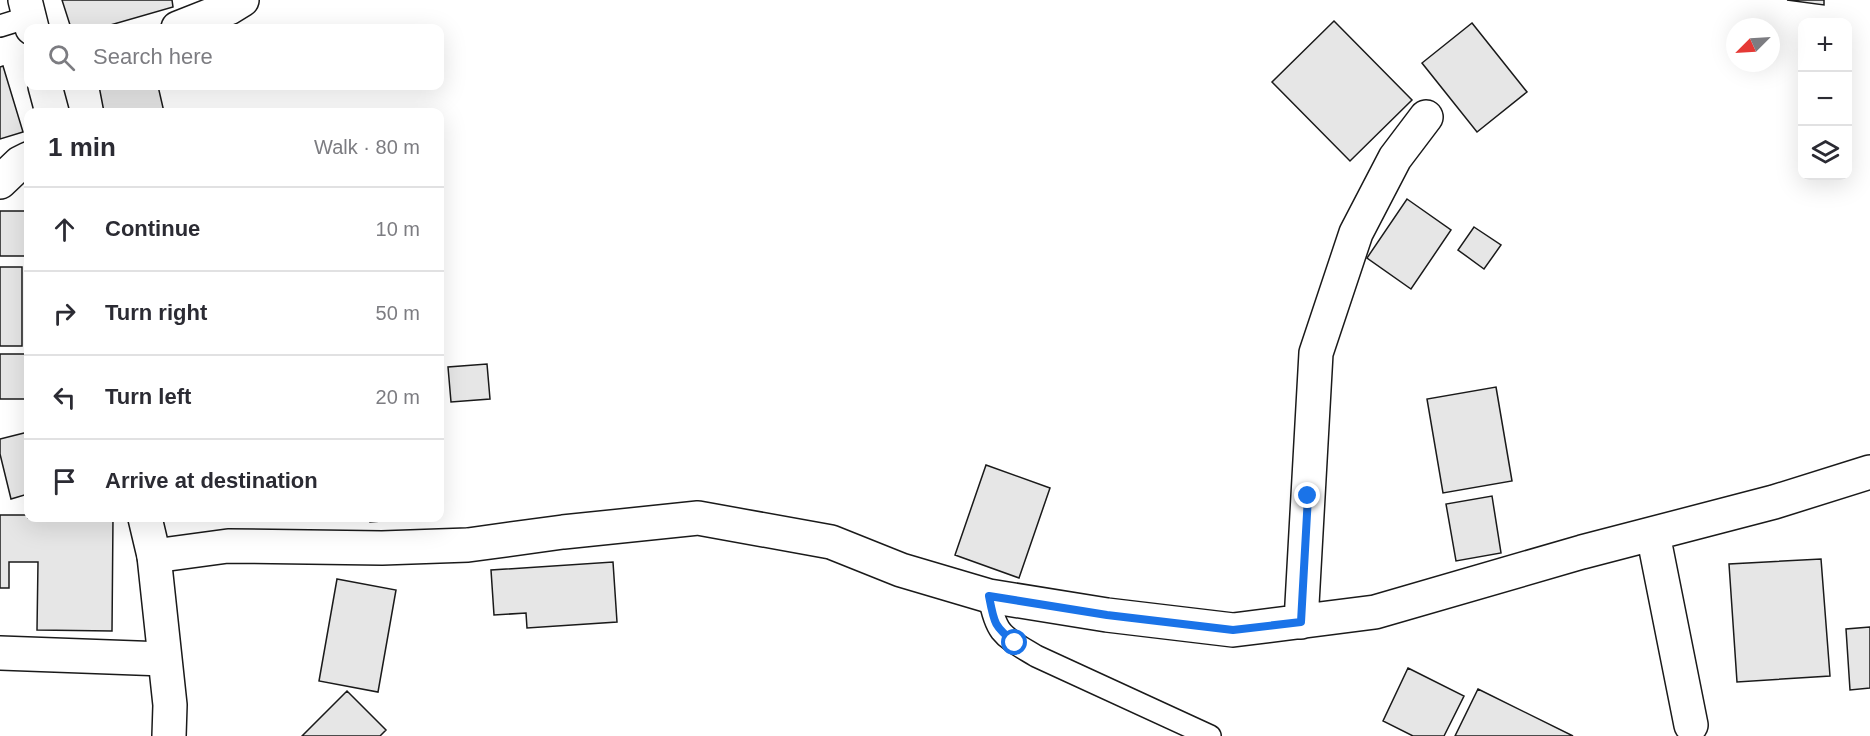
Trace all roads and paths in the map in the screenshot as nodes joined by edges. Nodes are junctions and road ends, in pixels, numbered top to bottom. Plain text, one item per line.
1 (242, 0) edge
2 (181, 18) edge
3 (46, 90) edge
4 (51, 108) edge
5 (1426, 117) dead end
6 (24, 162) edge
7 (0, 182) edge
8 (1870, 472) edge
9 (146, 522) edge
10 (1653, 534) junction
11 (154, 556) junction
12 (989, 596) junction
13 (1301, 622) junction
14 (0, 653) edge
15 (164, 659) junction
16 (1691, 725) dead end
17 (168, 736) edge
18 (1210, 736) edge

1 - 2 main road
3 - 4 main road
5 - 13 main road
6 - 7 main road
8 - 10 main road
9 - 11 main road
10 - 13 main road
10 - 16 main road
11 - 12 main road
11 - 15 main road
12 - 13 main road
12 - 18 lane
14 - 15 main road
15 - 17 main road

